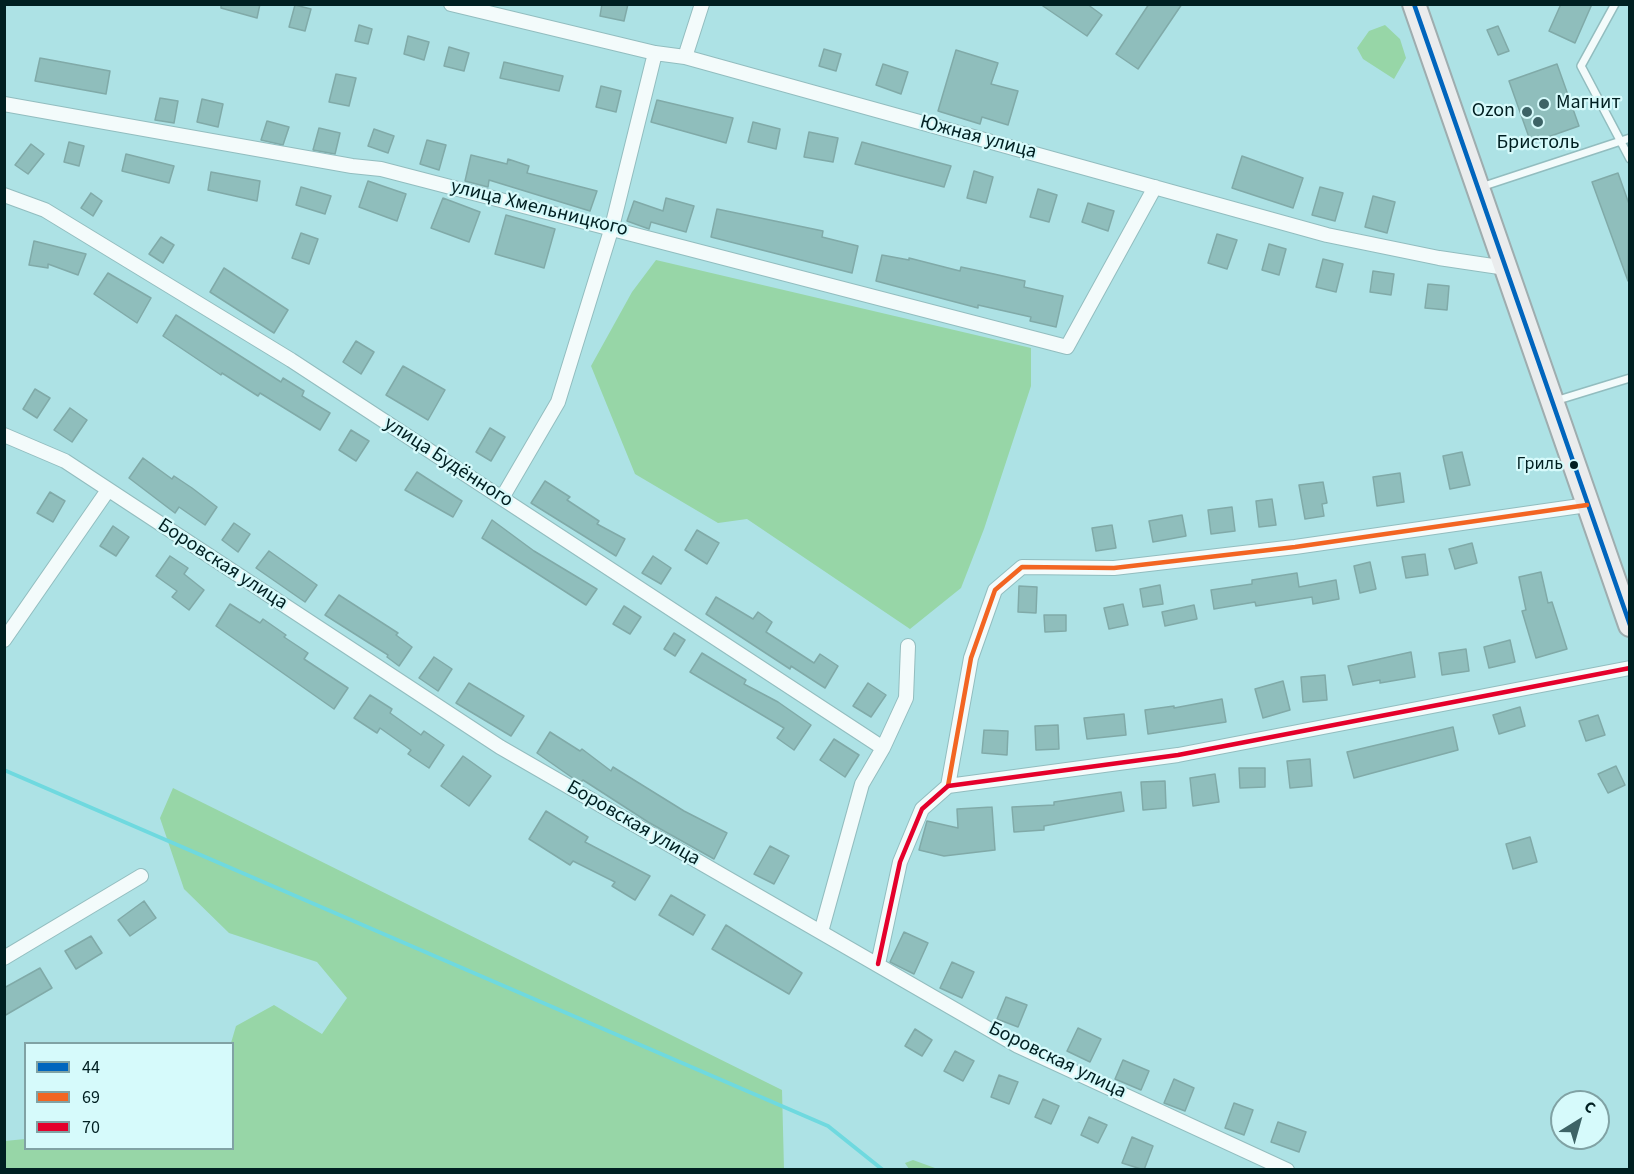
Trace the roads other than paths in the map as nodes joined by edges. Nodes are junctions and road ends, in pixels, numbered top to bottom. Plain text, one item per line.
1 (451, 4) edge
2 (702, 4) edge
3 (1414, 4) edge
4 (1615, 4) edge
5 (655, 53) junction
6 (685, 57) junction
7 (4, 104) edge
8 (1626, 140) edge
9 (1629, 159) edge
10 (1155, 187) junction
11 (1479, 188) junction
12 (4, 195) edge
13 (612, 227) junction
14 (1506, 268) junction
15 (1629, 378) edge
16 (1552, 401) junction
17 (4, 435) edge
18 (108, 490) junction
19 (502, 498) junction
20 (1587, 504) junction
21 (1629, 625) edge
22 (4, 640) edge
23 (908, 646) dead end
24 (1629, 668) edge
25 (883, 748) junction
26 (948, 786) junction
27 (141, 876) dead end
28 (821, 932) junction
29 (7, 951) edge
30 (878, 964) junction
31 (1287, 1170) edge

1 - 5 street, Южная улица
2 - 6 street
3 - 11 main road
4 - 8 lane
5 - 6 street, Южная улица
5 - 13 street
6 - 10 street, Южная улица
7 - 13 street, улица Хмельницкого
8 - 9 lane
8 - 11 lane
10 - 13 street, улица Хмельницкого
10 - 14 street, Южная улица
11 - 14 main road
12 - 19 street, улица Будённого
13 - 19 street
14 - 16 main road
15 - 16 lane
16 - 20 main road
17 - 18 street, Боровская улица
18 - 22 street
18 - 28 street, Боровская улица
19 - 25 street, улица Будённого
20 - 21 main road
20 - 26 street
23 - 25 street
24 - 26 street
25 - 28 street
26 - 30 street
27 - 29 street
28 - 30 street, Боровская улица
30 - 31 street, Боровская улица

